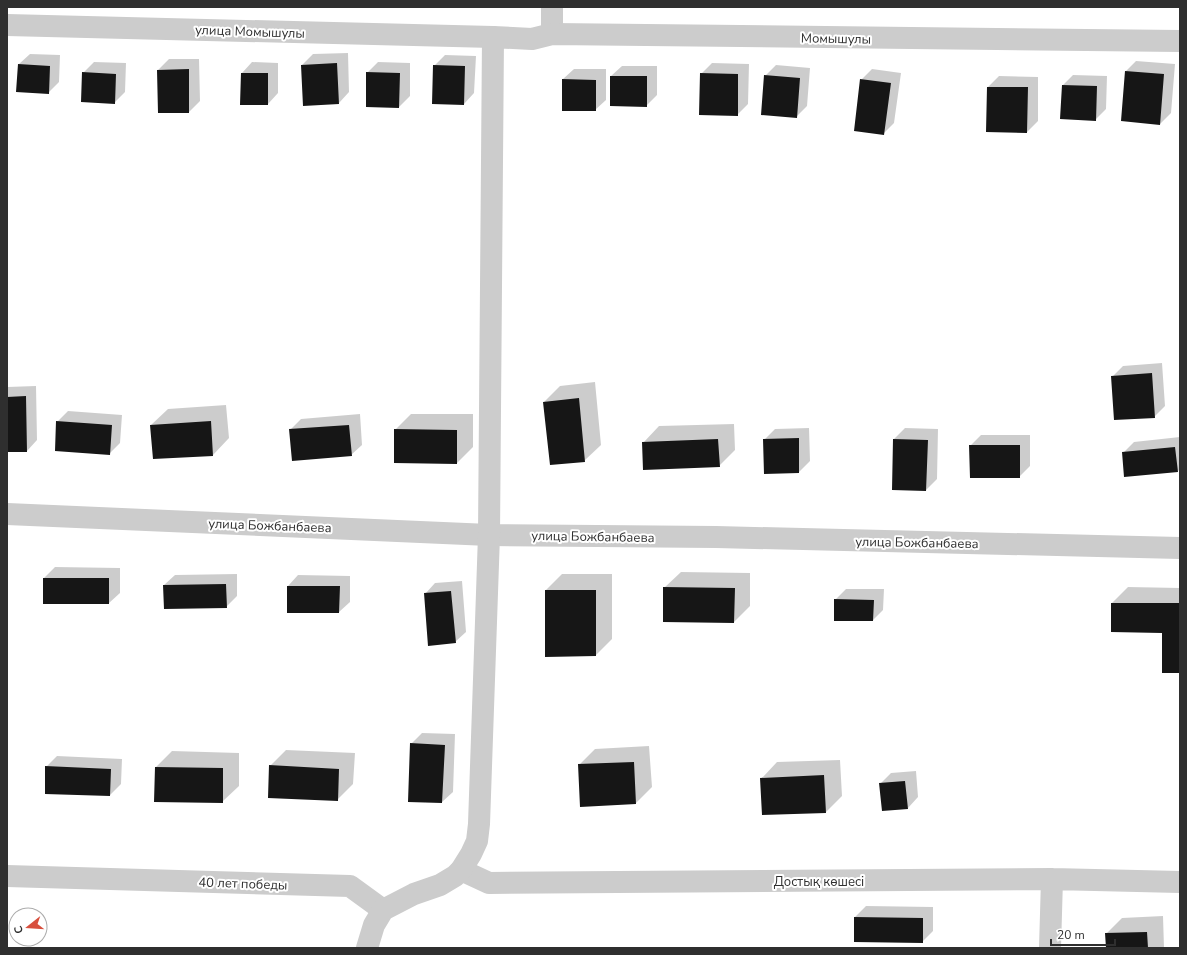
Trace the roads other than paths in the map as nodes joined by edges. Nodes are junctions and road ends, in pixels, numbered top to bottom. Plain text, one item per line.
1 (552, 7) edge
2 (7, 25) edge
3 (552, 34) junction
4 (493, 37) junction
5 (1180, 41) edge
6 (7, 514) edge
7 (489, 535) junction
8 (1180, 548) edge
9 (461, 870) junction
10 (7, 876) edge
11 (1052, 879) junction
12 (1180, 882) edge
13 (383, 910) junction
14 (367, 948) edge
15 (1050, 948) edge

1 - 3 street
2 - 4 street, улица Момышулы
3 - 4 street, Момышулы
3 - 5 street, Момышулы
4 - 7 street
6 - 7 street, улица Божбанбаева
7 - 8 street, улица Божбанбаева
7 - 9 street
9 - 11 street, Достық көшесі
9 - 13 street
10 - 13 street, 40 лет победы
11 - 12 street, Достық көшесі
11 - 15 street
13 - 14 street

